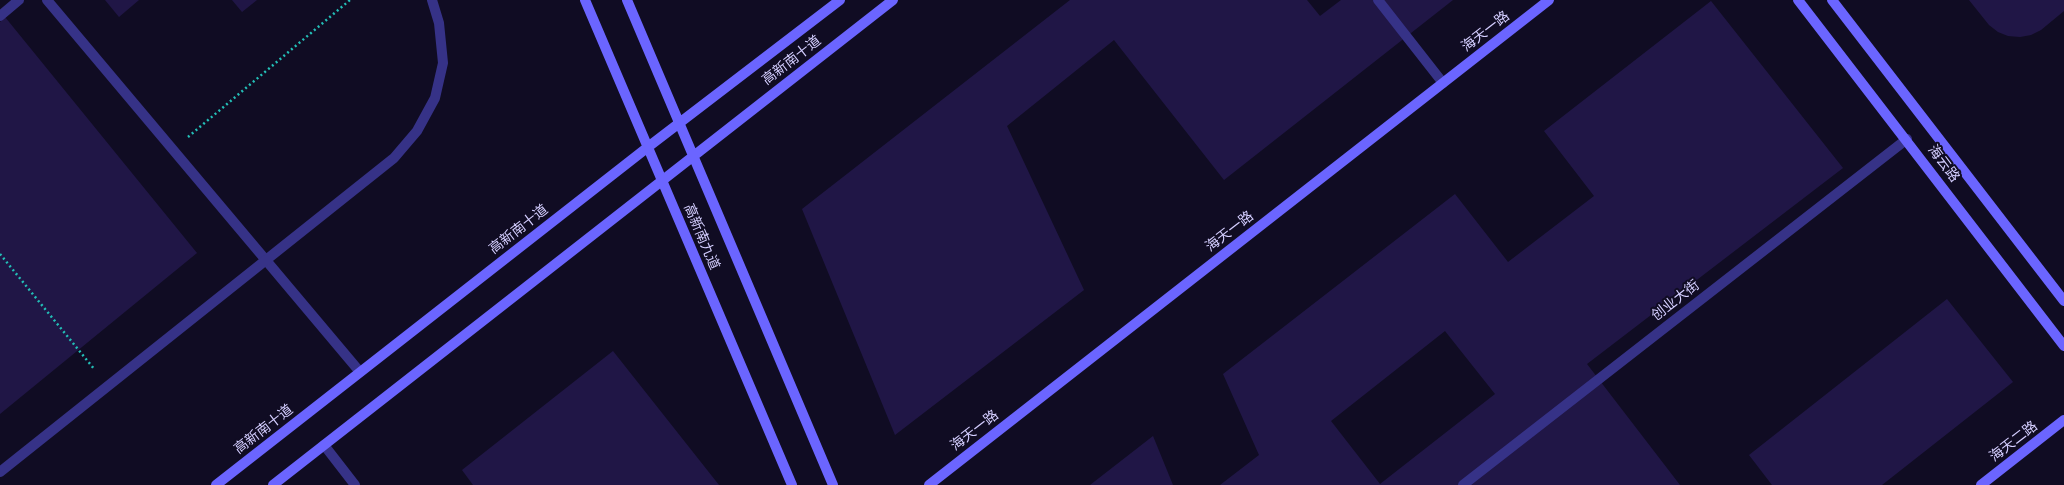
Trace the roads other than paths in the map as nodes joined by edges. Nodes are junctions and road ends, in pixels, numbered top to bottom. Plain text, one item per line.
1 (19, 0) edge
2 (47, 0) edge
3 (432, 0) edge
4 (585, 0) edge
5 (627, 0) edge
6 (840, 0) edge
7 (893, 0) edge
8 (1378, 0) edge
9 (1549, 0) edge
10 (1798, 0) edge
11 (1832, 0) edge
12 (0, 16) edge
13 (1443, 83) junction
14 (680, 123) junction
15 (1907, 139) junction
16 (648, 147) junction
17 (694, 156) junction
18 (662, 181) junction
19 (267, 260) junction
20 (2064, 301) edge
21 (2064, 346) edge
22 (360, 372) junction
23 (2064, 420) edge
24 (324, 445) junction
25 (0, 472) edge
26 (216, 485) edge
27 (273, 485) edge
28 (355, 485) edge
29 (792, 485) edge
30 (833, 485) edge
31 (929, 485) edge
32 (1463, 485) edge
33 (1981, 485) edge

1 - 12 street
2 - 19 street
3 - 19 street
4 - 16 street, 高新南九道
5 - 14 street, 高新南九道
6 - 14 street, 高新南十道
7 - 17 street, 高新南十道
8 - 13 street
9 - 13 street, 海天一路
10 - 15 street, 海云路
11 - 20 street, 海云路
13 - 31 street, 海天一路
14 - 16 street, 高新南十道
14 - 17 street, 高新南九道
15 - 21 street, 海云路
15 - 32 street, 创业大街
16 - 18 street, 高新南九道
16 - 22 street, 高新南十道
17 - 18 street, 高新南十道
17 - 30 street, 高新南九道
18 - 24 street, 高新南十道
18 - 29 street, 高新南九道
19 - 22 street
19 - 25 street
22 - 26 street, 高新南十道
23 - 33 street, 海天二路
24 - 27 street, 高新南十道
24 - 28 street

